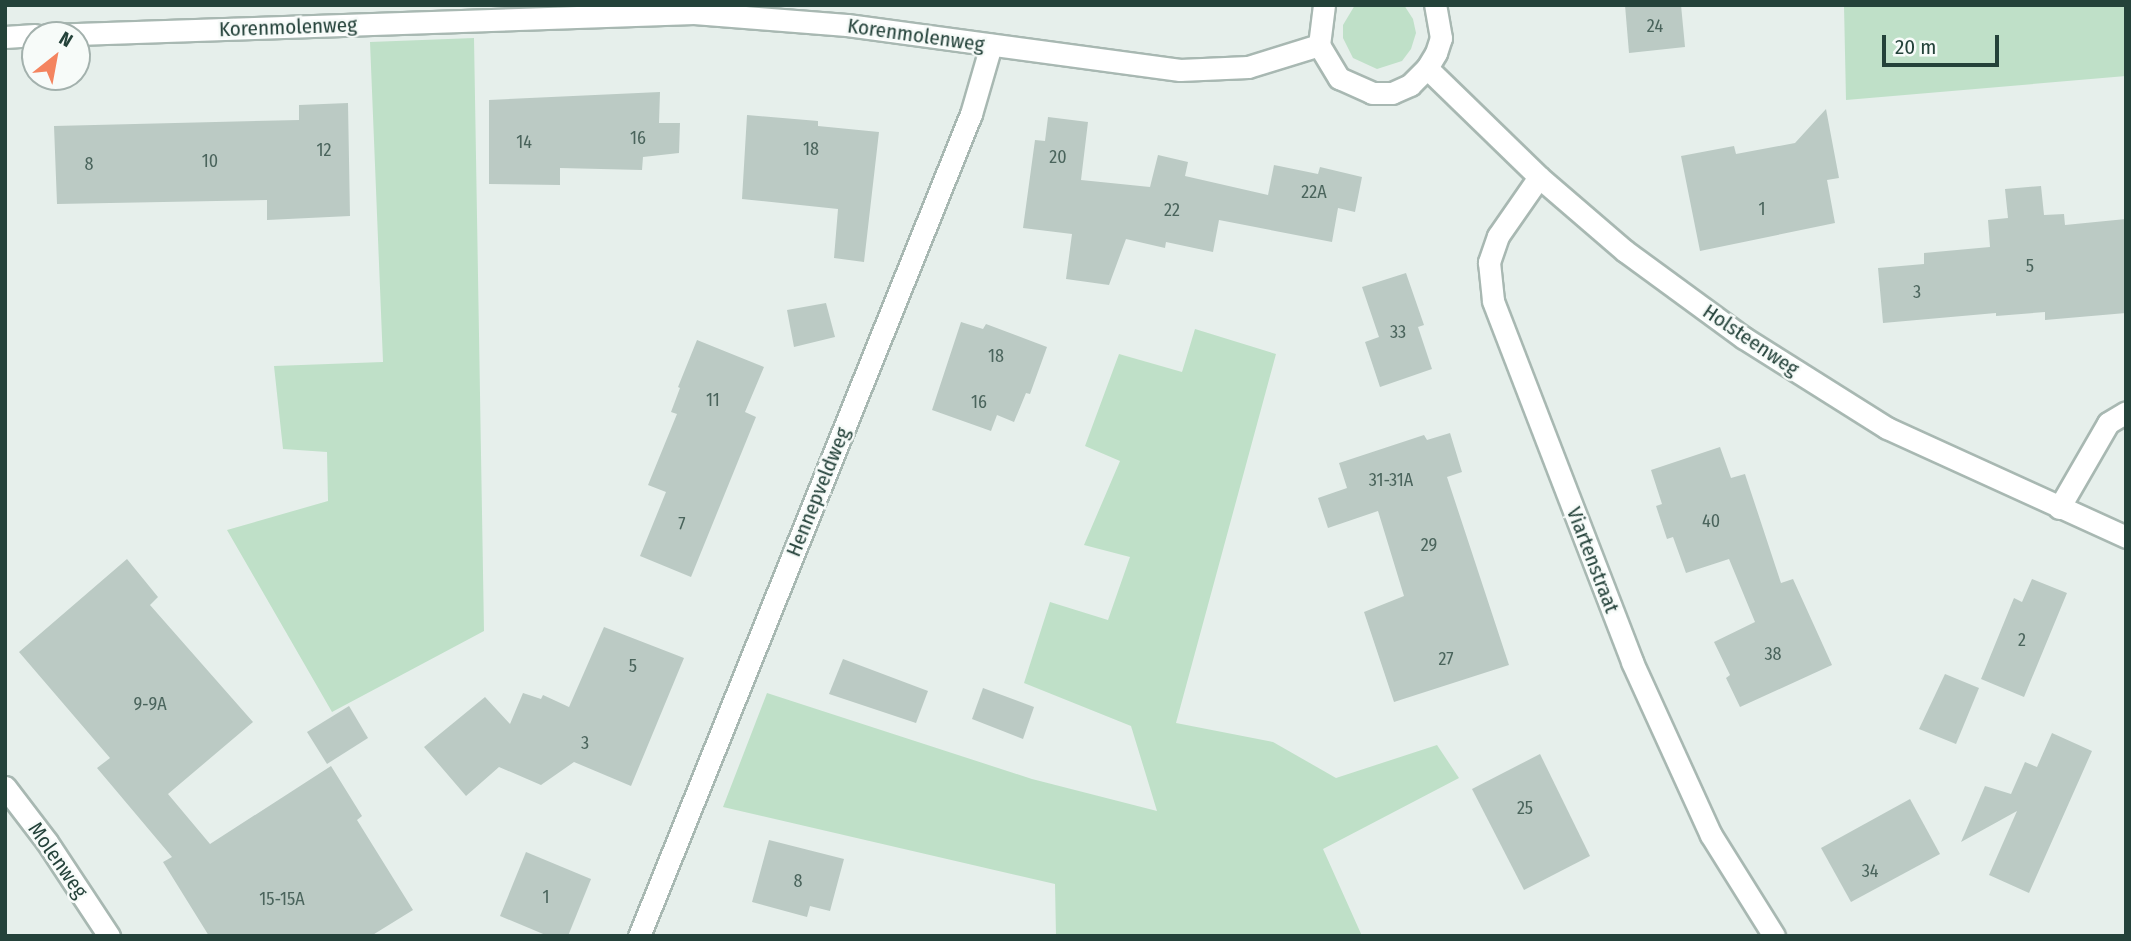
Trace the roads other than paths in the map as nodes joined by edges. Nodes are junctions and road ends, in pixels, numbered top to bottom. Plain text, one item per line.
1 (1324, 5) edge
2 (1435, 5) edge
3 (91, 34) edge
4 (991, 45) junction
5 (1320, 45) junction
6 (1427, 68) junction
7 (1539, 177) junction
8 (2126, 412) edge
9 (2059, 508) junction
10 (2126, 537) edge
11 (5, 787) edge
12 (109, 936) edge
13 (639, 936) edge
14 (1774, 936) edge

1 - 5 street
2 - 6 street
3 - 4 street, Korenmolenweg
4 - 5 street, Korenmolenweg
4 - 13 street, Hennepveldweg
5 - 6 street
6 - 7 street, Holsteenweg
7 - 9 street, Holsteenweg
7 - 14 street, Viartenstraat
8 - 9 street
9 - 10 street, Holsteenweg
11 - 12 street, Molenweg

